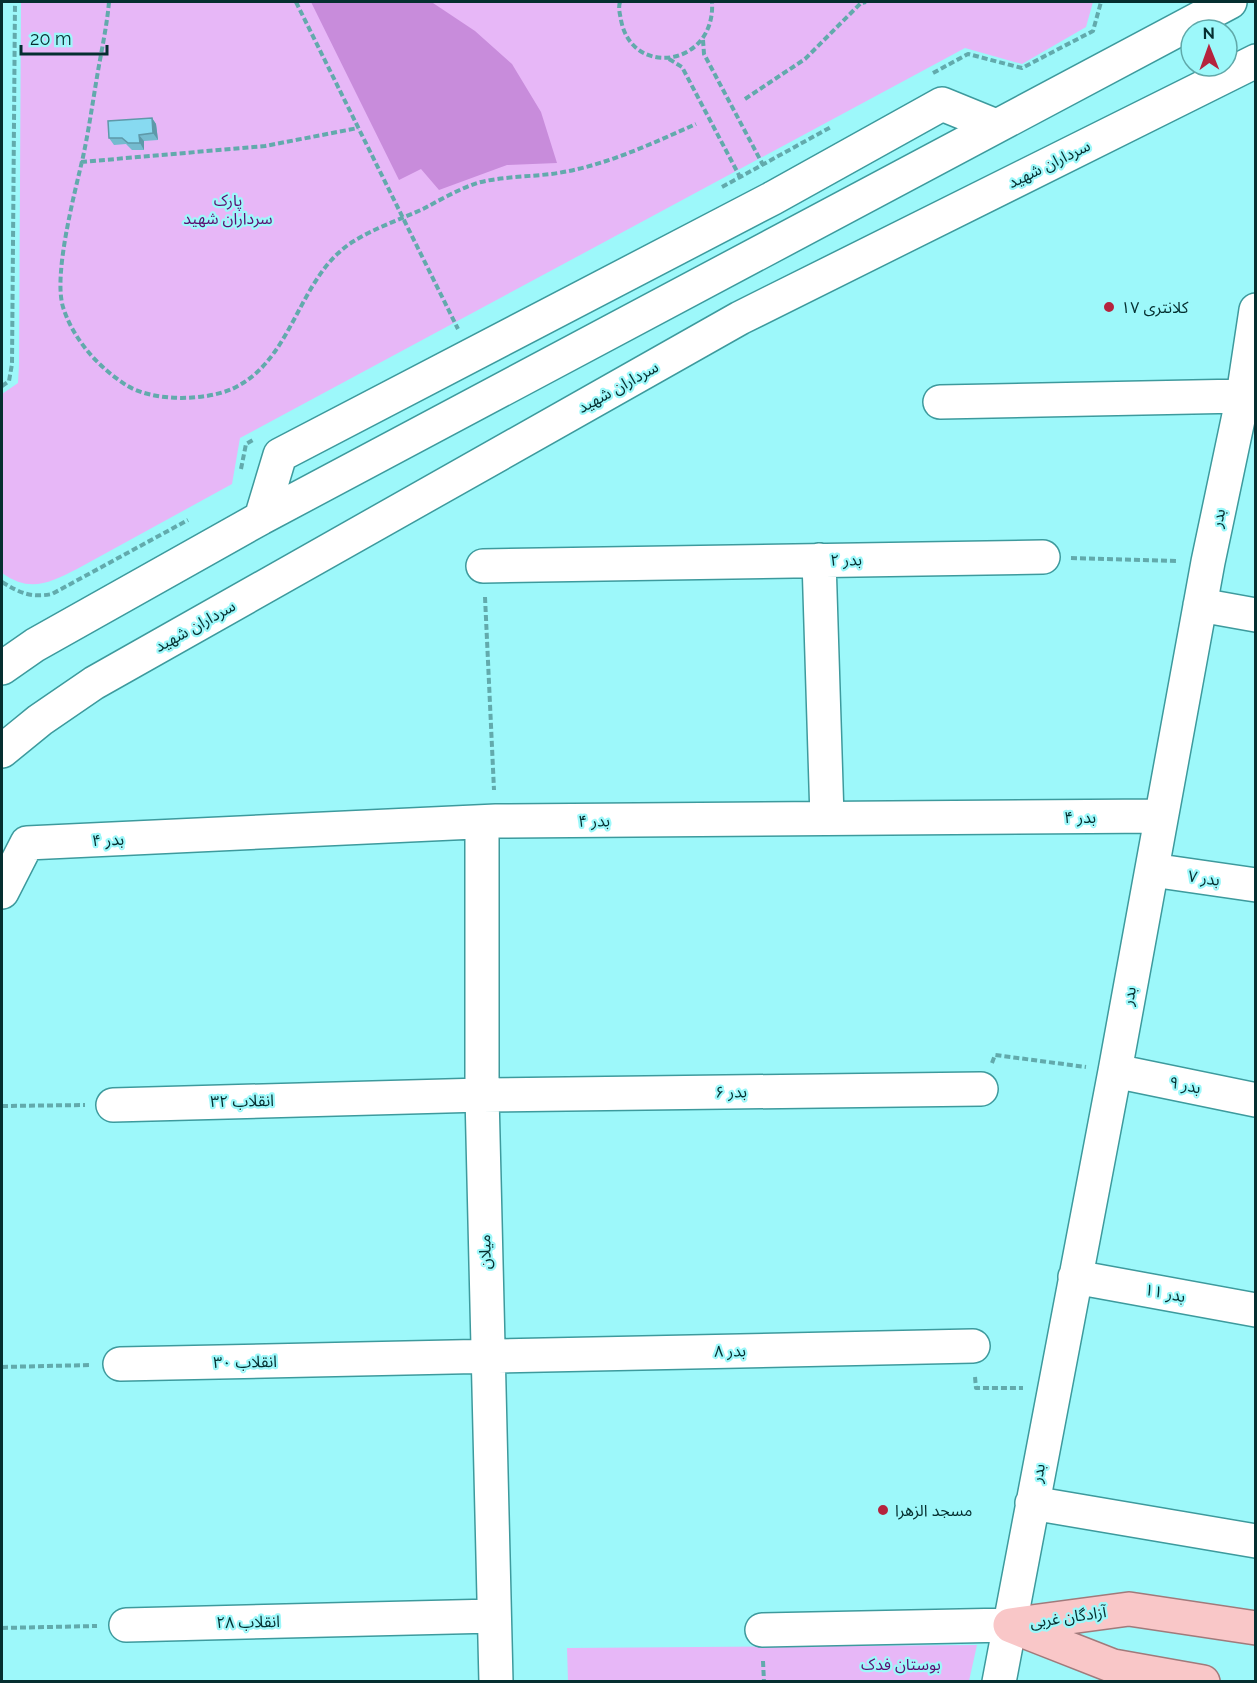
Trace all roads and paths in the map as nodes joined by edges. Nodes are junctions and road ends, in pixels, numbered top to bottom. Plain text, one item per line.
1 (15, 2) edge
2 (109, 2) edge
3 (296, 2) edge
4 (620, 2) edge
5 (712, 2) edge
6 (862, 2) edge
7 (1229, 2) edge
8 (703, 40) junction
9 (669, 59) junction
10 (1256, 61) edge
11 (745, 99) dead end
12 (696, 124) dead end
13 (996, 126) junction
14 (358, 128) junction
15 (81, 162) junction
16 (767, 200) junction
17 (403, 218) junction
18 (1256, 310) edge
19 (473, 356) junction
20 (2, 386) edge
21 (1249, 397) edge
22 (940, 402) dead end
23 (261, 518) junction
24 (1043, 557) joint
25 (819, 560) junction
26 (1209, 562) junction
27 (483, 566) joint
28 (1200, 605) junction
29 (1256, 615) edge
30 (2, 668) edge
31 (2, 751) edge
32 (1161, 816) junction
33 (827, 818) junction
34 (489, 822) junction
35 (1152, 870) junction
36 (1256, 885) edge
37 (2, 892) edge
38 (1115, 1071) junction
39 (981, 1089) joint
40 (482, 1095) junction
41 (1256, 1100) edge
42 (113, 1105) joint
43 (2, 1106) edge
44 (1075, 1276) junction
45 (1256, 1310) edge
46 (973, 1346) joint
47 (488, 1356) junction
48 (120, 1365) joint
49 (2, 1367) edge
50 (1054, 1388) junction
51 (1032, 1503) junction
52 (1256, 1541) edge
53 (494, 1616) junction
54 (126, 1625) joint
55 (1010, 1625) junction
56 (2, 1628) edge
57 (1256, 1628) edge
58 (762, 1630) dead end
59 (496, 1682) edge
60 (999, 1682) edge
61 (1203, 1682) edge

1 - 20 path
2 - 15 path
3 - 14 path
4 - 9 path
5 - 8 path
6 - 11 path
7 - 13 street
8 - 9 path
8 - 16 path
9 - 16 path
10 - 31 street, سرداران شهید
12 - 17 path
13 - 16 street
13 - 23 street
14 - 15 path
14 - 17 path
15 - 17 path
16 - 19 street
17 - 19 path
18 - 21 street, بدر
19 - 23 street
21 - 22 street
21 - 26 street, بدر
23 - 30 street
24 - 25 street, بدر ۲
24 - 26 path
25 - 27 street, بدر ۲
25 - 33 street
26 - 28 street, بدر
27 - 34 path
28 - 29 street
28 - 32 street, بدر
32 - 33 street, بدر ۴
32 - 35 street, بدر
33 - 34 street, بدر ۴
34 - 37 street, بدر ۴
34 - 40 street, میلان
35 - 36 street, بدر ۷
35 - 38 street, بدر
38 - 39 path
38 - 41 street, بدر ۹
38 - 44 street, بدر
39 - 40 street, بدر ۶
40 - 42 street, انقلاب ۳۲
40 - 47 street, میلان
42 - 43 path
44 - 45 street, بدر ۱۱
44 - 50 street, بدر
46 - 47 street, بدر ۸
46 - 50 path
47 - 48 street, انقلاب ۳۰
47 - 53 street, میلان
48 - 49 path
50 - 51 street, بدر
51 - 52 street
51 - 55 street, بدر
53 - 54 street, انقلاب ۲۸
53 - 59 street, میلان
54 - 56 path
55 - 57 main road, آزادگان غربی
55 - 58 street
55 - 60 street, بدر
55 - 61 main road, آزادگان غربی

